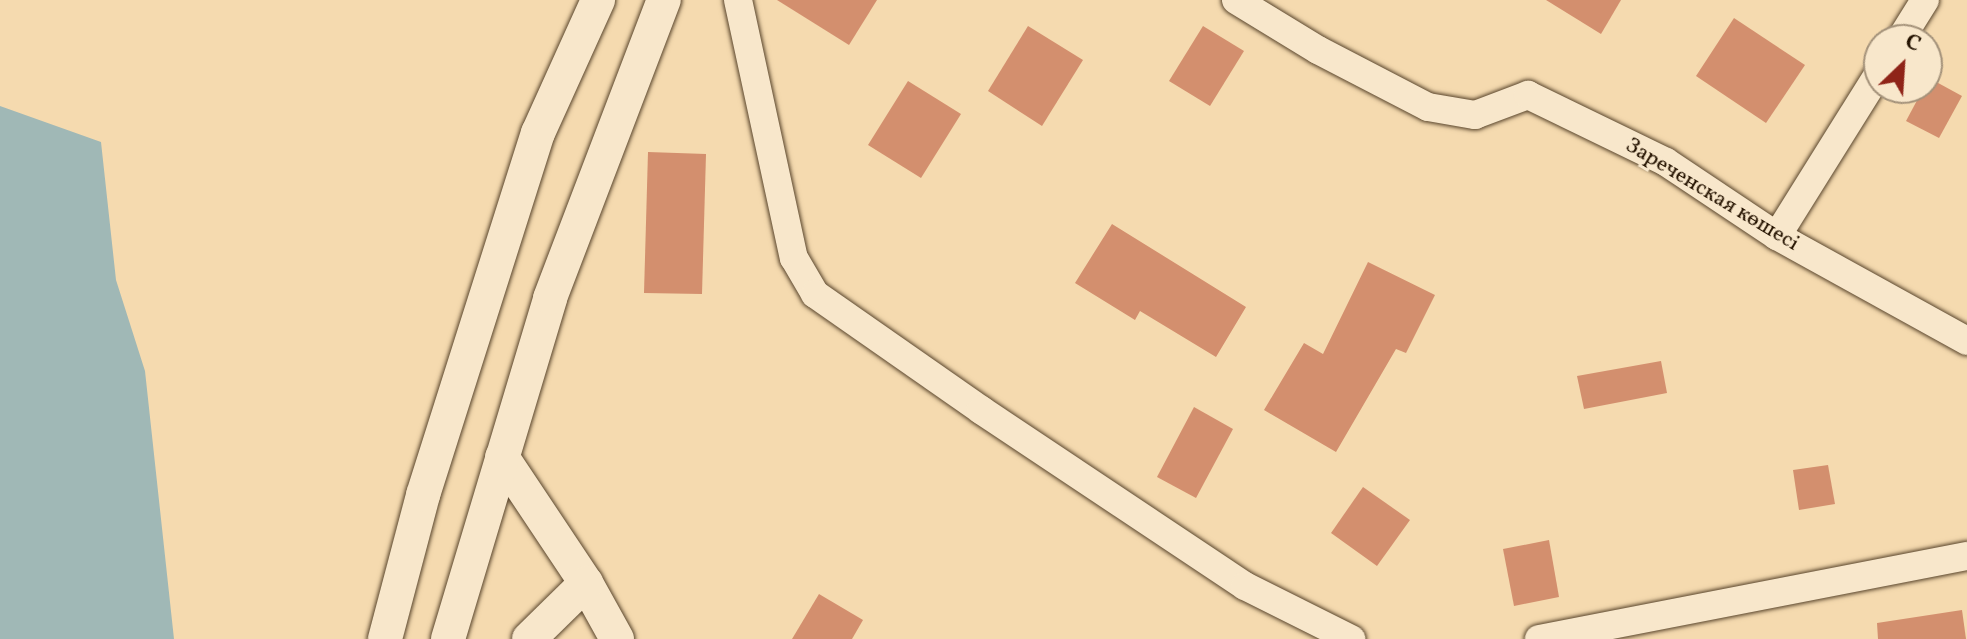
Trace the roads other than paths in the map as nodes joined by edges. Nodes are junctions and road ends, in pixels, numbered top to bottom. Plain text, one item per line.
1 (598, 0) edge
2 (664, 0) edge
3 (738, 0) edge
4 (1236, 0) edge
5 (1925, 0) edge
6 (1910, 24) edge
7 (1863, 99) edge
8 (1777, 236) junction
9 (1967, 341) edge
10 (502, 457) junction
11 (1967, 556) edge
12 (586, 583) junction
13 (385, 639) edge
14 (448, 639) edge
15 (529, 639) edge
16 (617, 639) edge
17 (1351, 639) edge
18 (1539, 639) edge

1 - 13 street
2 - 10 street
3 - 17 street
4 - 8 street, Зареченская көшесі
5 - 6 street
7 - 8 street
8 - 9 street, Зареченская көшесі
10 - 12 street
10 - 14 street
11 - 18 street
12 - 15 street
12 - 16 street

